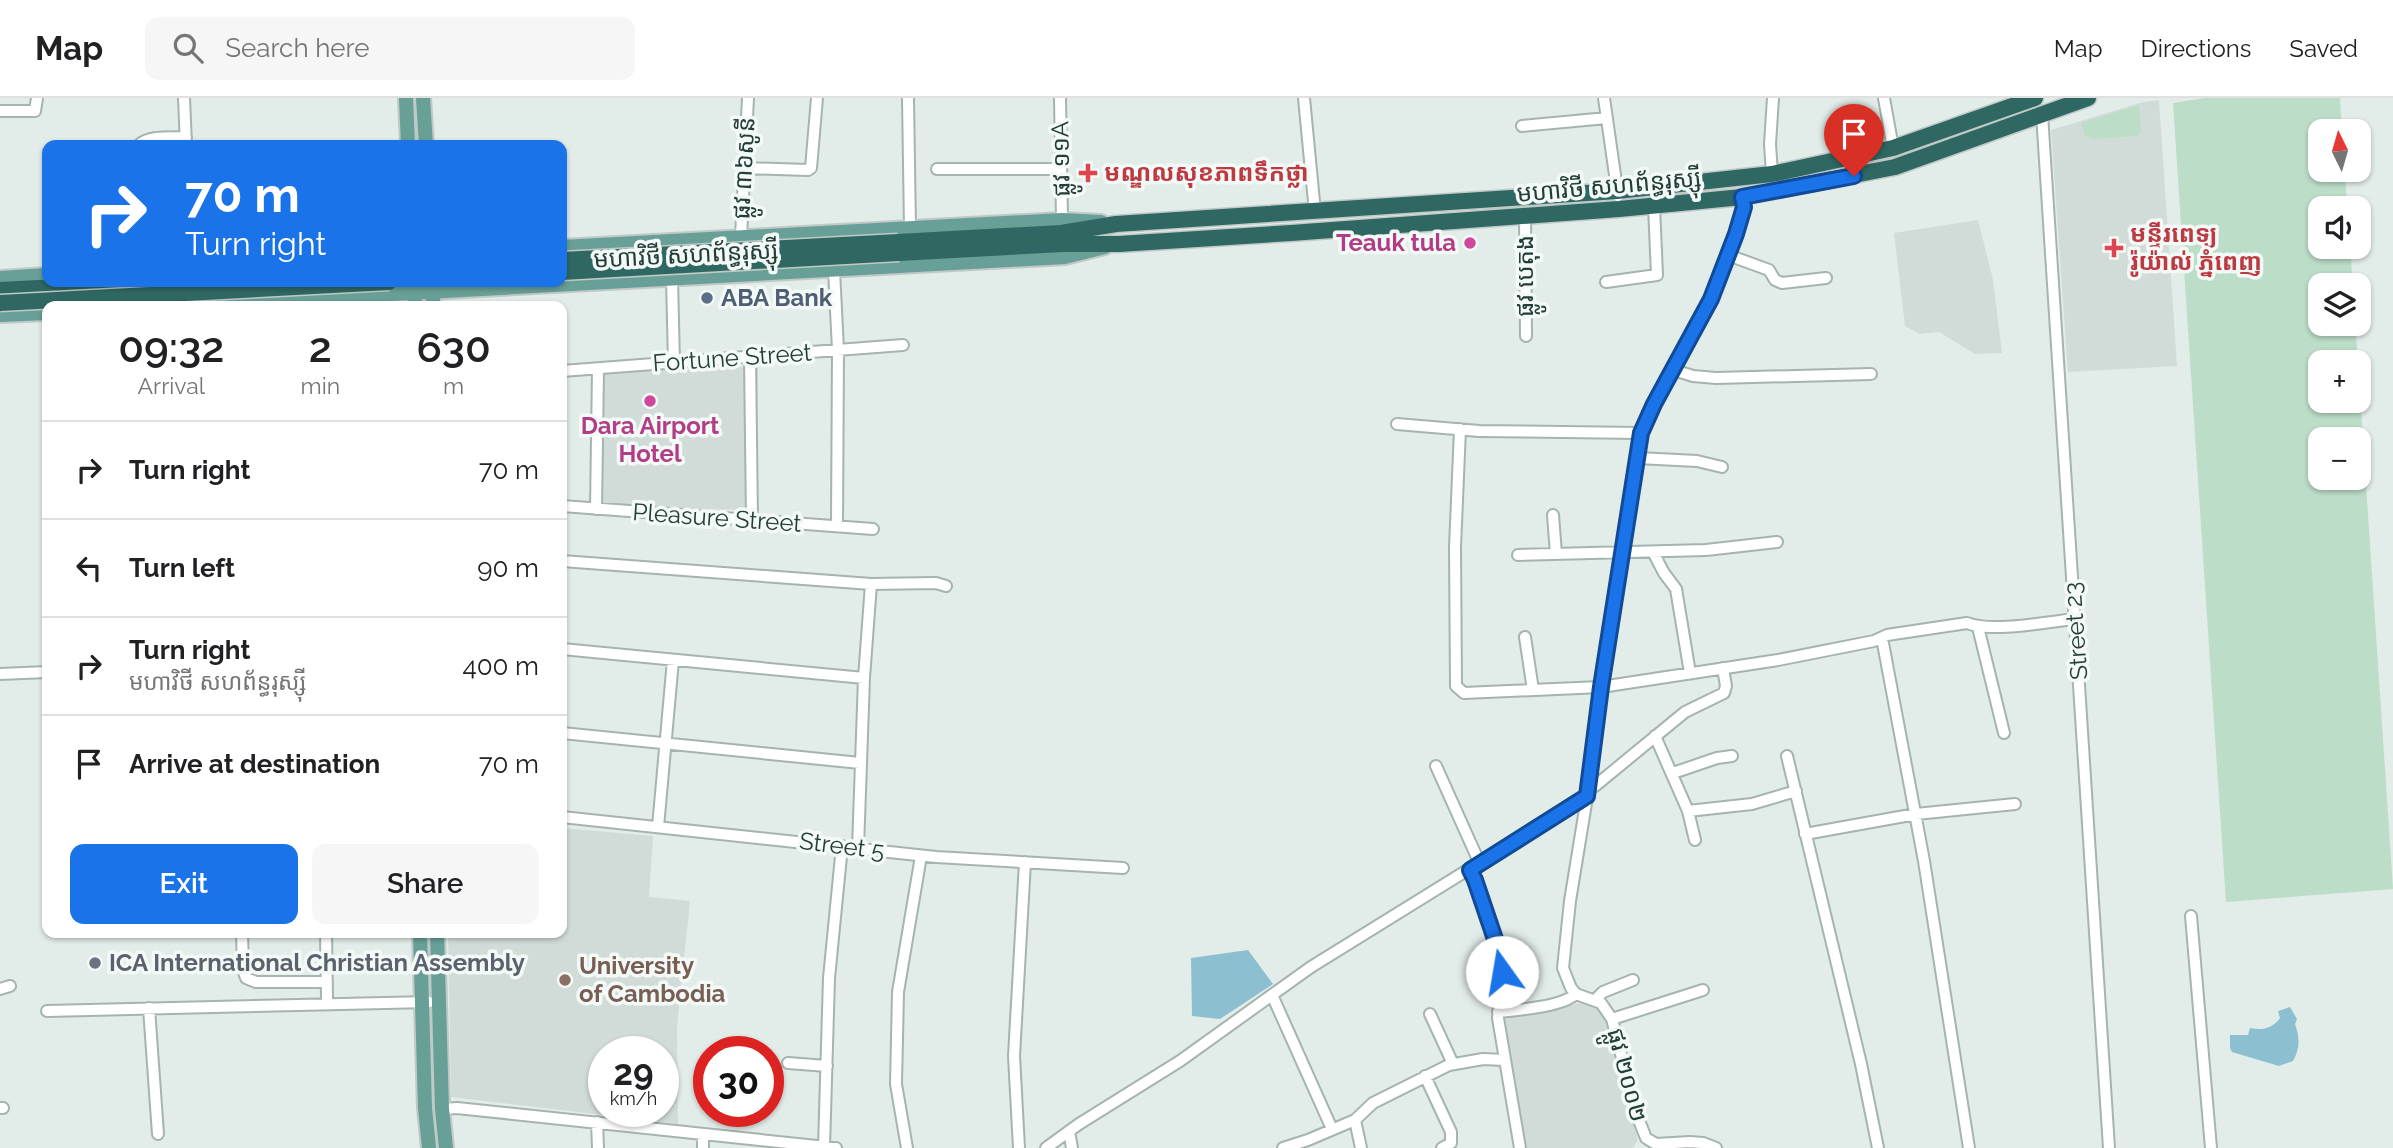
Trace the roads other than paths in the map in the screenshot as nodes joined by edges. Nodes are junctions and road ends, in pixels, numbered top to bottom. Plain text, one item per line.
1 (37, 98) edge
2 (184, 98) edge
3 (406, 98) edge
4 (423, 98) edge
5 (748, 98) edge
6 (817, 98) edge
7 (908, 98) edge
8 (1060, 98) edge
9 (1304, 98) edge
10 (1604, 98) edge
11 (1773, 98) edge
12 (1884, 98) edge
13 (2035, 98) edge
14 (2088, 98) edge
15 (0, 111) edge
16 (2042, 114) junction
17 (1607, 118) junction
18 (1522, 126) dead end
19 (148, 140) edge
20 (169, 140) edge
21 (186, 140) edge
22 (408, 140) edge
23 (426, 140) edge
24 (1893, 148) junction
25 (743, 168) junction
26 (937, 169) dead end
27 (1061, 169) junction
28 (1772, 174) junction
29 (1618, 191) junction
30 (1742, 197) junction
31 (1654, 206) junction
32 (1619, 209) junction
33 (1315, 212) junction
34 (1525, 217) junction
35 (1062, 220) junction
36 (1116, 224) junction
37 (910, 228) junction
38 (741, 237) junction
39 (655, 242) junction
40 (1119, 244) junction
41 (567, 247) edge
42 (898, 248) junction
43 (1728, 255) junction
44 (567, 260) edge
45 (834, 270) junction
46 (567, 272) edge
47 (42, 275) edge
48 (0, 278) edge
49 (673, 278) junction
50 (1826, 278) dead end
51 (656, 279) junction
52 (1606, 282) dead end
53 (567, 285) edge
54 (57, 287) edge
55 (296, 287) edge
56 (529, 287) edge
57 (0, 290) edge
58 (433, 293) edge
59 (415, 294) edge
60 (334, 301) edge
61 (0, 303) edge
62 (42, 313) edge
63 (0, 316) edge
64 (1526, 336) dead end
65 (903, 345) dead end
66 (838, 350) junction
67 (750, 357) junction
68 (674, 363) junction
69 (598, 369) junction
70 (1674, 370) junction
71 (567, 372) edge
72 (1871, 374) dead end
73 (1397, 424) dead end
74 (1460, 429) junction
75 (1641, 433) junction
76 (1638, 458) junction
77 (1722, 467) dead end
78 (567, 506) edge
79 (596, 509) junction
80 (1553, 515) dead end
81 (752, 520) junction
82 (837, 526) junction
83 (873, 529) dead end
84 (1777, 542) dead end
85 (1623, 552) junction
86 (1653, 552) junction
87 (1556, 554) junction
88 (1518, 555) dead end
89 (567, 561) edge
90 (871, 584) junction
91 (946, 586) dead end
92 (2075, 620) junction
93 (1978, 627) junction
94 (1525, 637) dead end
95 (1882, 638) junction
96 (567, 649) edge
97 (673, 660) junction
98 (1723, 668) junction
99 (42, 672) edge
100 (1690, 673) junction
101 (0, 674) edge
102 (864, 678) junction
103 (1601, 687) junction
104 (1532, 690) junction
105 (567, 733) edge
106 (2004, 733) dead end
107 (1655, 736) junction
108 (665, 743) junction
109 (1732, 756) dead end
110 (1787, 756) dead end
111 (860, 763) junction
112 (1436, 766) dead end
113 (1673, 773) junction
114 (1588, 791) junction
115 (1796, 791) junction
116 (2015, 804) dead end
117 (1688, 811) junction
118 (1916, 814) junction
119 (567, 818) edge
120 (658, 827) junction
121 (1805, 834) junction
122 (1695, 840) dead end
123 (842, 846) junction
124 (858, 848) junction
125 (921, 856) junction
126 (1025, 862) junction
127 (1480, 864) junction
128 (1123, 868) dead end
129 (1470, 870) junction
130 (2191, 916) dead end
131 (242, 938) edge
132 (326, 938) edge
133 (420, 938) edge
134 (438, 938) edge
135 (1633, 981) dead end
136 (327, 982) junction
137 (1703, 990) dead end
138 (1576, 994) junction
139 (1272, 995) junction
140 (1596, 999) junction
141 (327, 1001) junction
142 (422, 1002) junction
143 (439, 1002) junction
144 (149, 1009) junction
145 (47, 1011) dead end
146 (1498, 1012) junction
147 (1430, 1014) dead end
148 (1612, 1019) junction
149 (1504, 1060) junction
150 (788, 1063) dead end
151 (1453, 1064) junction
152 (827, 1066) junction
153 (1425, 1076) junction
154 (442, 1109) junction
155 (1355, 1120) junction
156 (588, 1121) edge
157 (597, 1127) edge
158 (641, 1127) edge
159 (1332, 1129) junction
160 (1069, 1131) junction
161 (158, 1134) dead end
162 (703, 1134) junction
163 (1647, 1145) edge
164 (1690, 1145) edge
165 (824, 1146) edge
166 (429, 1148) edge
167 (446, 1148) edge
168 (598, 1148) edge
169 (703, 1148) edge
170 (836, 1148) edge
171 (907, 1148) edge
172 (1019, 1148) edge
173 (1046, 1148) edge
174 (1072, 1148) edge
175 (1283, 1148) edge
176 (1362, 1148) edge
177 (1442, 1148) edge
178 (1520, 1148) edge
179 (1716, 1148) edge
180 (1878, 1148) edge
181 (1969, 1148) edge
182 (2109, 1148) edge
183 (2211, 1148) edge

1 - 15 street
2 - 21 street
3 - 22 main road
4 - 23 main road
5 - 25 street, ផ្លូវ ៣៦សូនី
6 - 25 street
7 - 37 street
8 - 27 street, ផ្លូវ ១១A
9 - 33 street
10 - 17 street
11 - 28 street
12 - 24 street
13 - 24 highway, មហាវិថី សហព័ន្ធរុស្ស៊ី
14 - 16 highway, មហាវិថី សហព័ន្ធរុស្ស៊ី
16 - 30 highway, មហាវិថី សហព័ន្ធរុស្ស៊ី
16 - 92 street, Street 23
17 - 18 street
17 - 29 street
19 - 20 street
24 - 28 highway, មហាវិថី សហព័ន្ធរុស្ស៊ី
25 - 38 street, ផ្លូវ ៣៦សូនី
26 - 27 street
27 - 35 street, ផ្លូវ ១១A
28 - 29 highway, មហាវិថី សហព័ន្ធរុស្ស៊ី
29 - 32 street
29 - 33 highway, មហាវិថី សហព័ន្ធរុស្ស៊ី
30 - 31 highway, មហាវិថី សហព័ន្ធរុស្ស៊ី
30 - 43 street
31 - 32 highway, មហាវិថី សហព័ន្ធរុស្ស៊ី
31 - 52 street
32 - 34 highway, មហាវិថី សហព័ន្ធរុស្ស៊ី
33 - 36 highway, មហាវិថី សហព័ន្ធរុស្ស៊ី
34 - 40 highway, មហាវិថី សហព័ន្ធរុស្ស៊ី
34 - 64 street, ផ្លូវ បេតុង
35 - 36 main road, មហាវិថី សហព័ន្ធរុស្ស៊ី
35 - 37 main road, មហាវិថី សហព័ន្ធរុស្ស៊ី
36 - 42 highway, មហាវិថី សហព័ន្ធរុស្ស៊ី
37 - 38 main road, មហាវិថី សហព័ន្ធរុស្ស៊ី
38 - 39 main road, មហាវិថី សហព័ន្ធរុស្ស៊ី
39 - 41 main road, មហាវិថី សហព័ន្ធរុស្ស៊ី
39 - 51 main road
40 - 42 highway, មហាវិថី សហព័ន្ធរុស្ស៊ី
40 - 45 main road, មហាវិថី សហព័ន្ធរុស្ស៊ី
42 - 44 highway, bridge
42 - 46 highway, bridge
43 - 50 street
43 - 70 street
45 - 49 main road, មហាវិថី សហព័ន្ធរុស្ស៊ី
45 - 66 street
47 - 48 main road
49 - 51 main road, មហាវិថី សហព័ន្ធរុស្ស៊ី
49 - 68 street
51 - 53 main road, មហាវិថី សហព័ន្ធរុស្ស៊ី
54 - 57 highway
55 - 61 highway, bridge
56 - 58 main road, មហាវិថី សហព័ន្ធរុស្ស៊ី
58 - 59 main road, មហាវិថី សហព័ន្ធរុស្ស៊ី
59 - 60 main road, មហាវិថី សហព័ន្ធរុស្ស៊ី
62 - 63 main road
65 - 66 street, Fortune Street
66 - 67 street, Fortune Street
66 - 82 street
67 - 68 street, Fortune Street
67 - 81 street
68 - 69 street, Fortune Street
69 - 71 street, Fortune Street
69 - 79 street
70 - 72 street
70 - 75 street
73 - 74 street
74 - 75 street
74 - 104 street
75 - 76 street
76 - 77 street
76 - 85 street
78 - 79 street, Pleasure Street
79 - 81 street, Pleasure Street
80 - 87 street
81 - 82 street, Pleasure Street
82 - 83 street, Pleasure Street
84 - 86 street
85 - 86 street
85 - 87 street
85 - 103 street
86 - 100 street
87 - 88 street
89 - 90 street
90 - 91 street
90 - 102 street
92 - 93 street
92 - 182 street, Street 23
93 - 95 street
93 - 106 street
94 - 104 street
95 - 98 street
95 - 118 street
96 - 97 street
97 - 102 street
97 - 108 street
98 - 100 street
98 - 107 street
99 - 101 street
100 - 103 street
102 - 111 street
103 - 104 street
103 - 114 street
105 - 108 street
107 - 113 street
107 - 114 street
108 - 111 street
108 - 120 street
109 - 113 street
110 - 115 street
111 - 124 street
112 - 127 street
113 - 117 street
114 - 127 street
114 - 138 street
115 - 117 street
115 - 121 street
116 - 118 street
117 - 122 street
118 - 121 street
118 - 181 street
119 - 120 street, Street 5
120 - 123 street, Street 5
121 - 180 street
123 - 124 street, Street 5
123 - 152 street
124 - 125 street, Street 5
125 - 126 street, Street 5
125 - 171 street
126 - 128 street, Street 5
126 - 172 street
127 - 129 street
129 - 139 street
129 - 146 street
130 - 183 street
131 - 136 street
132 - 136 street
133 - 142 main road
134 - 143 main road
135 - 140 street
136 - 141 street
137 - 148 street
138 - 140 street, ផ្លូវ ២០០២
138 - 146 street
139 - 159 street
139 - 160 street
140 - 148 street, ផ្លូវ ២០០២
141 - 142 street
141 - 144 street
142 - 143 street
142 - 166 main road
143 - 154 main road
144 - 145 street
144 - 161 street
146 - 149 street
147 - 151 street
148 - 163 street, ផ្លូវ ២០០២
149 - 151 street
149 - 178 street
150 - 152 street
151 - 153 street
152 - 165 street
153 - 155 street
153 - 177 street
154 - 156 street
154 - 167 main road
155 - 159 street
155 - 176 street
157 - 168 street
158 - 162 street
159 - 175 street
160 - 173 street
160 - 174 street
162 - 165 street
162 - 169 street
163 - 164 street, ផ្លូវ ២០០២
164 - 179 street, ផ្លូវ ២០០២
165 - 170 street

